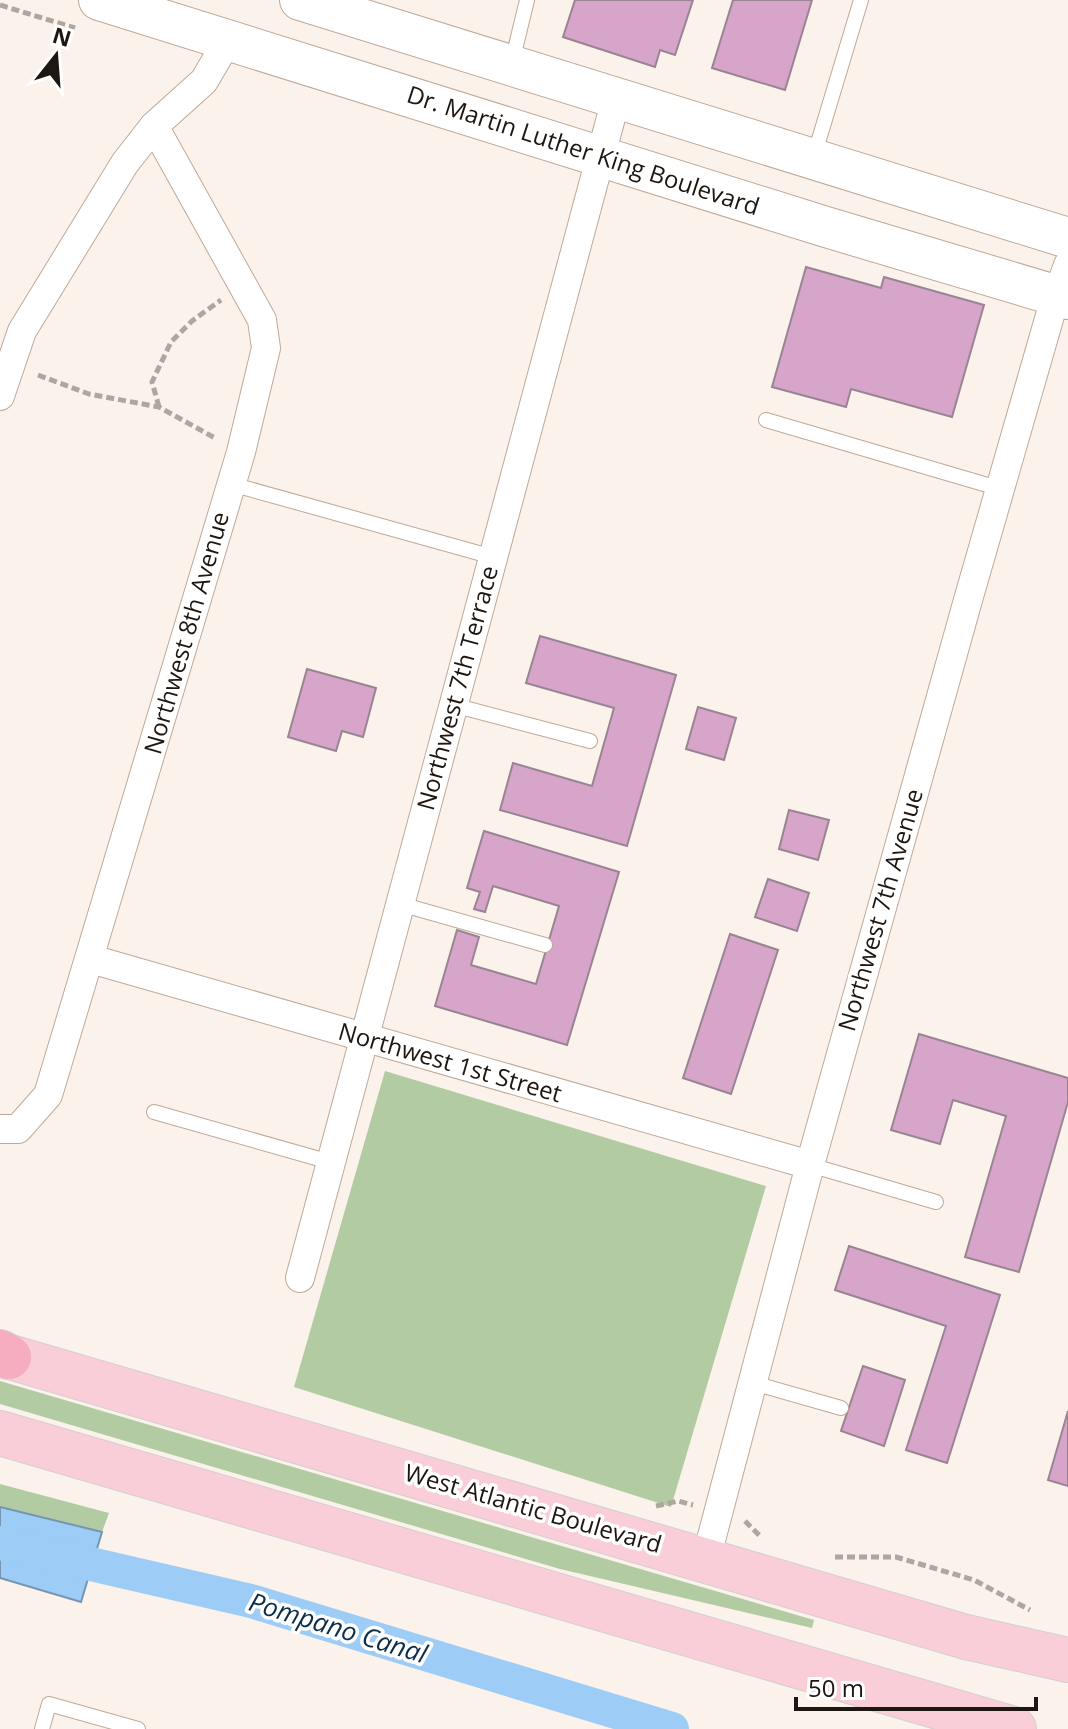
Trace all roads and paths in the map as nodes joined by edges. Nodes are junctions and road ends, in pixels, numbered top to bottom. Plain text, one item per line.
1 (300, 0) edge
2 (527, 0) edge
3 (861, 0) edge
4 (115, 2) edge
5 (228, 40) junction
6 (511, 66) junction
7 (616, 99) junction
8 (154, 126) junction
9 (601, 156) junction
10 (813, 160) junction
11 (1068, 238) edge
12 (243, 285) junction
13 (1064, 287) edge
14 (10, 365) junction
15 (0, 396) edge
16 (159, 407) junction
17 (766, 420) dead end
18 (241, 452) junction
19 (231, 484) junction
20 (1001, 489) junction
21 (493, 557) junction
22 (453, 705) junction
23 (590, 741) dead end
24 (400, 904) junction
25 (545, 945) dead end
26 (91, 959) junction
27 (364, 1039) junction
28 (154, 1112) dead end
29 (0, 1129) edge
30 (330, 1162) junction
31 (810, 1165) junction
32 (936, 1202) dead end
33 (300, 1278) dead end
34 (3, 1354) edge
35 (753, 1383) junction
36 (841, 1408) dead end
37 (0, 1433) edge
38 (654, 1506) dead end
39 (718, 1512) junction
40 (762, 1538) dead end
41 (829, 1557) dead end
42 (706, 1559) junction
43 (1038, 1615) dead end
44 (1068, 1660) edge
45 (42, 1729) edge
46 (138, 1729) edge
47 (1014, 1729) edge

1 - 6 main road
2 - 6 lane
3 - 10 lane
4 - 5 main road, Dr. Martin Luther King Boulevard
5 - 8 street
5 - 9 main road, Dr. Martin Luther King Boulevard
6 - 7 main road
7 - 9 street, Northwest 7th Terrace
7 - 10 main road
8 - 12 street, Northwest 8th Avenue
8 - 14 street
9 - 13 main road, Dr. Martin Luther King Boulevard
9 - 21 street, Northwest 7th Terrace
10 - 11 main road
12 - 16 path
12 - 18 street, Northwest 8th Avenue
13 - 20 street, Northwest 7th Avenue
14 - 15 street
14 - 16 path
16 - 18 path
17 - 20 lane
18 - 19 street, Northwest 8th Avenue
19 - 21 lane
19 - 26 street, Northwest 8th Avenue
20 - 31 street, Northwest 7th Avenue
21 - 22 street, Northwest 7th Terrace
22 - 23 lane
22 - 24 street, Northwest 7th Terrace
24 - 25 lane
24 - 27 street, Northwest 7th Terrace
26 - 27 street, Northwest 1st Street
26 - 29 street, Northwest 8th Avenue
27 - 30 street, Northwest 7th Terrace
27 - 31 street, Northwest 1st Street
28 - 30 lane
30 - 33 street, Northwest 7th Terrace
31 - 32 lane
31 - 35 street, Northwest 7th Avenue
34 - 42 main road, West Atlantic Boulevard
35 - 36 lane
35 - 39 street, Northwest 7th Avenue
37 - 47 main road
38 - 39 path
39 - 40 path
39 - 42 street, Northwest 7th Avenue
41 - 43 path
42 - 44 main road, West Atlantic Boulevard
45 - 46 lane

